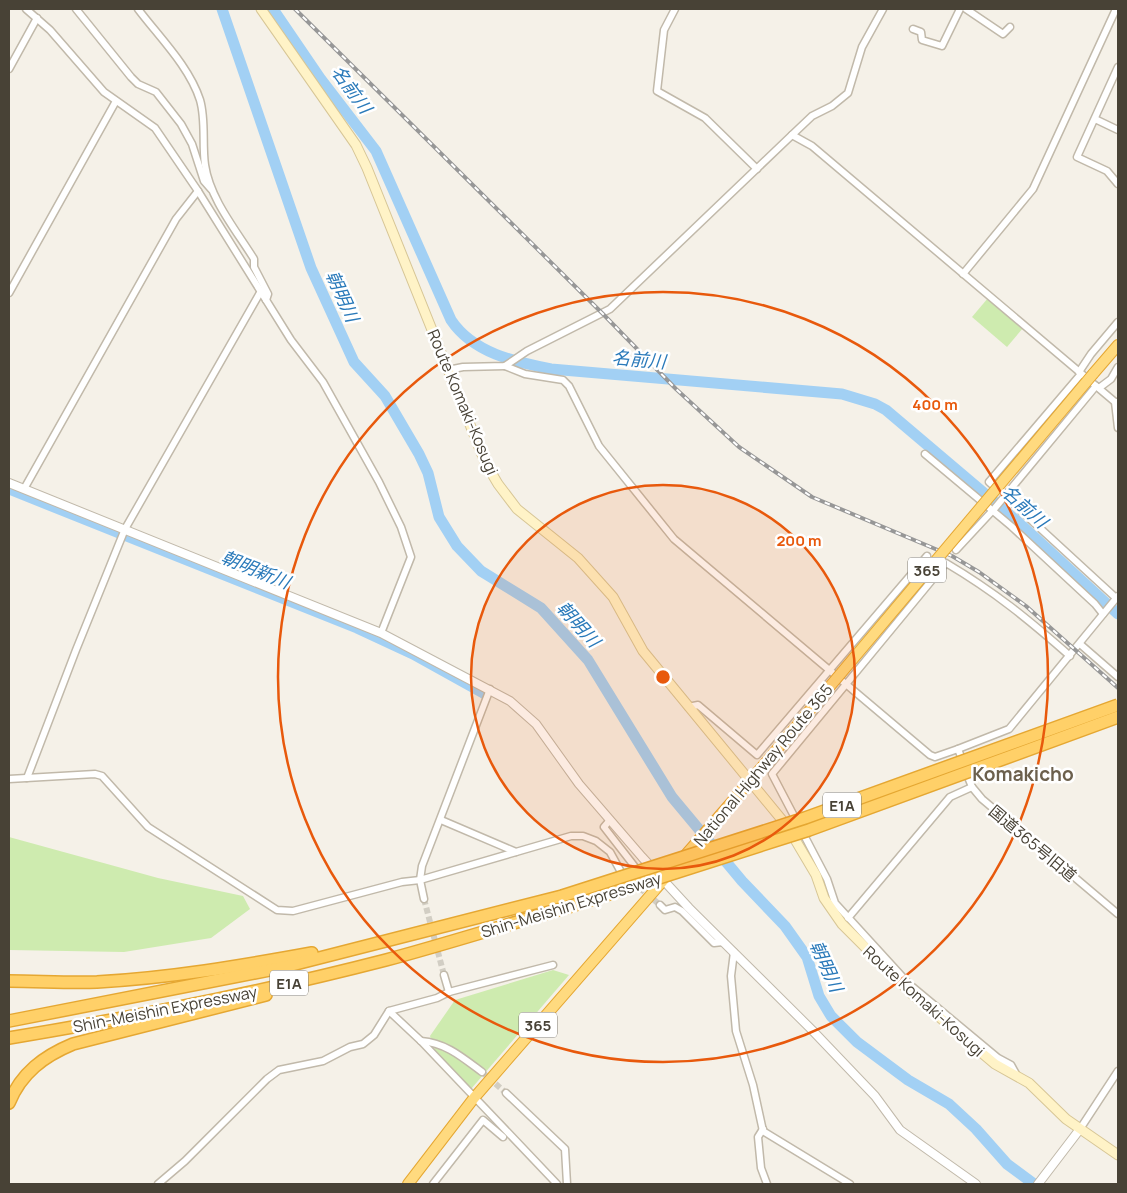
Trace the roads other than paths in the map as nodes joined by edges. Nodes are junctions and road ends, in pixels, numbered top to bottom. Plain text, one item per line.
1 (26, 9) edge
2 (76, 9) edge
3 (138, 9) edge
4 (261, 9) edge
5 (675, 9) edge
6 (883, 9) edge
7 (960, 9) edge
8 (966, 9) edge
9 (1116, 9) edge
10 (37, 18) junction
11 (1010, 27) dead end
12 (913, 29) dead end
13 (1118, 68) edge
14 (9, 69) edge
15 (1115, 82) edge
16 (116, 101) junction
17 (1095, 119) junction
18 (1118, 130) edge
19 (792, 135) junction
20 (757, 169) junction
21 (1118, 184) edge
22 (198, 190) junction
23 (212, 190) junction
24 (963, 274) junction
25 (261, 291) junction
26 (9, 293) edge
27 (266, 300) junction
28 (1118, 322) edge
29 (1118, 346) edge
30 (506, 365) junction
31 (1118, 367) edge
32 (448, 370) junction
33 (1080, 373) junction
34 (1097, 387) junction
35 (1117, 402) edge
36 (1118, 428) edge
37 (925, 454) dead end
38 (9, 483) edge
39 (24, 489) junction
40 (1004, 497) junction
41 (993, 510) junction
42 (124, 533) junction
43 (956, 550) dead end
44 (928, 556) dead end
45 (1117, 598) edge
46 (1104, 613) junction
47 (381, 633) junction
48 (1080, 644) junction
49 (1070, 656) junction
50 (830, 671) junction
51 (1118, 677) edge
52 (846, 683) junction
53 (490, 689) junction
54 (1118, 705) edge
55 (688, 707) junction
56 (1118, 717) edge
57 (958, 749) junction
58 (27, 778) junction
59 (9, 779) edge
60 (750, 780) junction
61 (972, 787) junction
62 (441, 820) junction
63 (610, 820) junction
64 (516, 852) junction
65 (420, 880) junction
66 (664, 881) junction
67 (424, 899) tunnel mouth
68 (660, 906) tunnel mouth
69 (1118, 914) edge
70 (848, 918) junction
71 (478, 919) junction
72 (723, 942) junction
73 (734, 952) junction
74 (388, 959) junction
75 (553, 965) dead end
76 (444, 974) tunnel mouth
77 (9, 981) edge
78 (449, 992) junction
79 (389, 1011) junction
80 (9, 1021) edge
81 (9, 1038) edge
82 (421, 1041) junction
83 (1118, 1071) edge
84 (482, 1072) tunnel mouth
85 (1016, 1074) junction
86 (506, 1092) tunnel mouth
87 (474, 1098) junction
88 (9, 1103) edge
89 (763, 1129) junction
90 (1079, 1131) junction
91 (503, 1136) dead end
92 (1118, 1155) edge
93 (158, 1184) edge
94 (408, 1184) edge
95 (433, 1184) edge
96 (557, 1184) edge
97 (567, 1184) edge
98 (767, 1184) edge
99 (850, 1184) edge
100 (976, 1184) edge
101 (1038, 1184) edge

1 - 10 street
2 - 23 street
3 - 23 street
4 - 32 main road, Route Komaki-Kosugi
5 - 20 street
6 - 19 street
7 - 12 street
8 - 11 street
9 - 24 street
10 - 14 street
10 - 16 street
13 - 15 street
15 - 17 street
16 - 22 street
16 - 26 street
17 - 18 street
17 - 21 street
19 - 20 street
19 - 24 street
20 - 30 street
22 - 25 street
22 - 39 street
23 - 27 street
24 - 33 street
25 - 27 street
25 - 42 street
27 - 47 street
28 - 33 street
29 - 60 highway, National Highway Route 365 / 365, bridge
30 - 32 street
30 - 50 street
31 - 34 street
32 - 55 main road, Route Komaki-Kosugi
33 - 34 street
33 - 40 street
34 - 35 street
34 - 40 street
35 - 36 street
37 - 41 street
38 - 39 street
39 - 42 street
40 - 41 street
40 - 45 street
41 - 43 street
41 - 46 street
42 - 47 street
42 - 58 street
44 - 50 street
45 - 46 street
46 - 48 street
47 - 53 street
48 - 49 street
48 - 51 street
49 - 52 street
49 - 57 street
50 - 52 street
50 - 55 street
52 - 57 street
52 - 70 street
53 - 62 street
53 - 63 street
54 - 71 highway, Shin-Meishin Expressway / E1A, bridge
55 - 60 main road, Route Komaki-Kosugi
56 - 74 highway, Shin-Meishin Expressway / E1A, bridge
57 - 61 street, 国道365号旧道
58 - 59 street
58 - 65 street
60 - 66 highway, National Highway Route 365 / 365, bridge
60 - 85 main road, Route Komaki-Kosugi
61 - 69 street, 国道365号旧道
61 - 70 street
62 - 64 street
62 - 65 street
63 - 64 street
63 - 66 street
64 - 65 street
65 - 67 street
66 - 72 street
66 - 87 highway, National Highway Route 365 / 365
68 - 72 street
70 - 85 street
71 - 77 highway
71 - 80 highway, Shin-Meishin Expressway / E1A
72 - 73 street
73 - 89 street
73 - 100 street
74 - 81 highway, Shin-Meishin Expressway / E1A
74 - 88 highway
75 - 78 street
76 - 78 street
78 - 79 street
79 - 82 street
79 - 93 street
82 - 84 street
82 - 87 street
83 - 90 street
85 - 90 main road, Route Komaki-Kosugi
86 - 97 street
87 - 94 highway, National Highway Route 365 / 365
87 - 96 street
89 - 98 street
89 - 99 street
90 - 92 main road, Route Komaki-Kosugi
90 - 101 street
91 - 95 street

